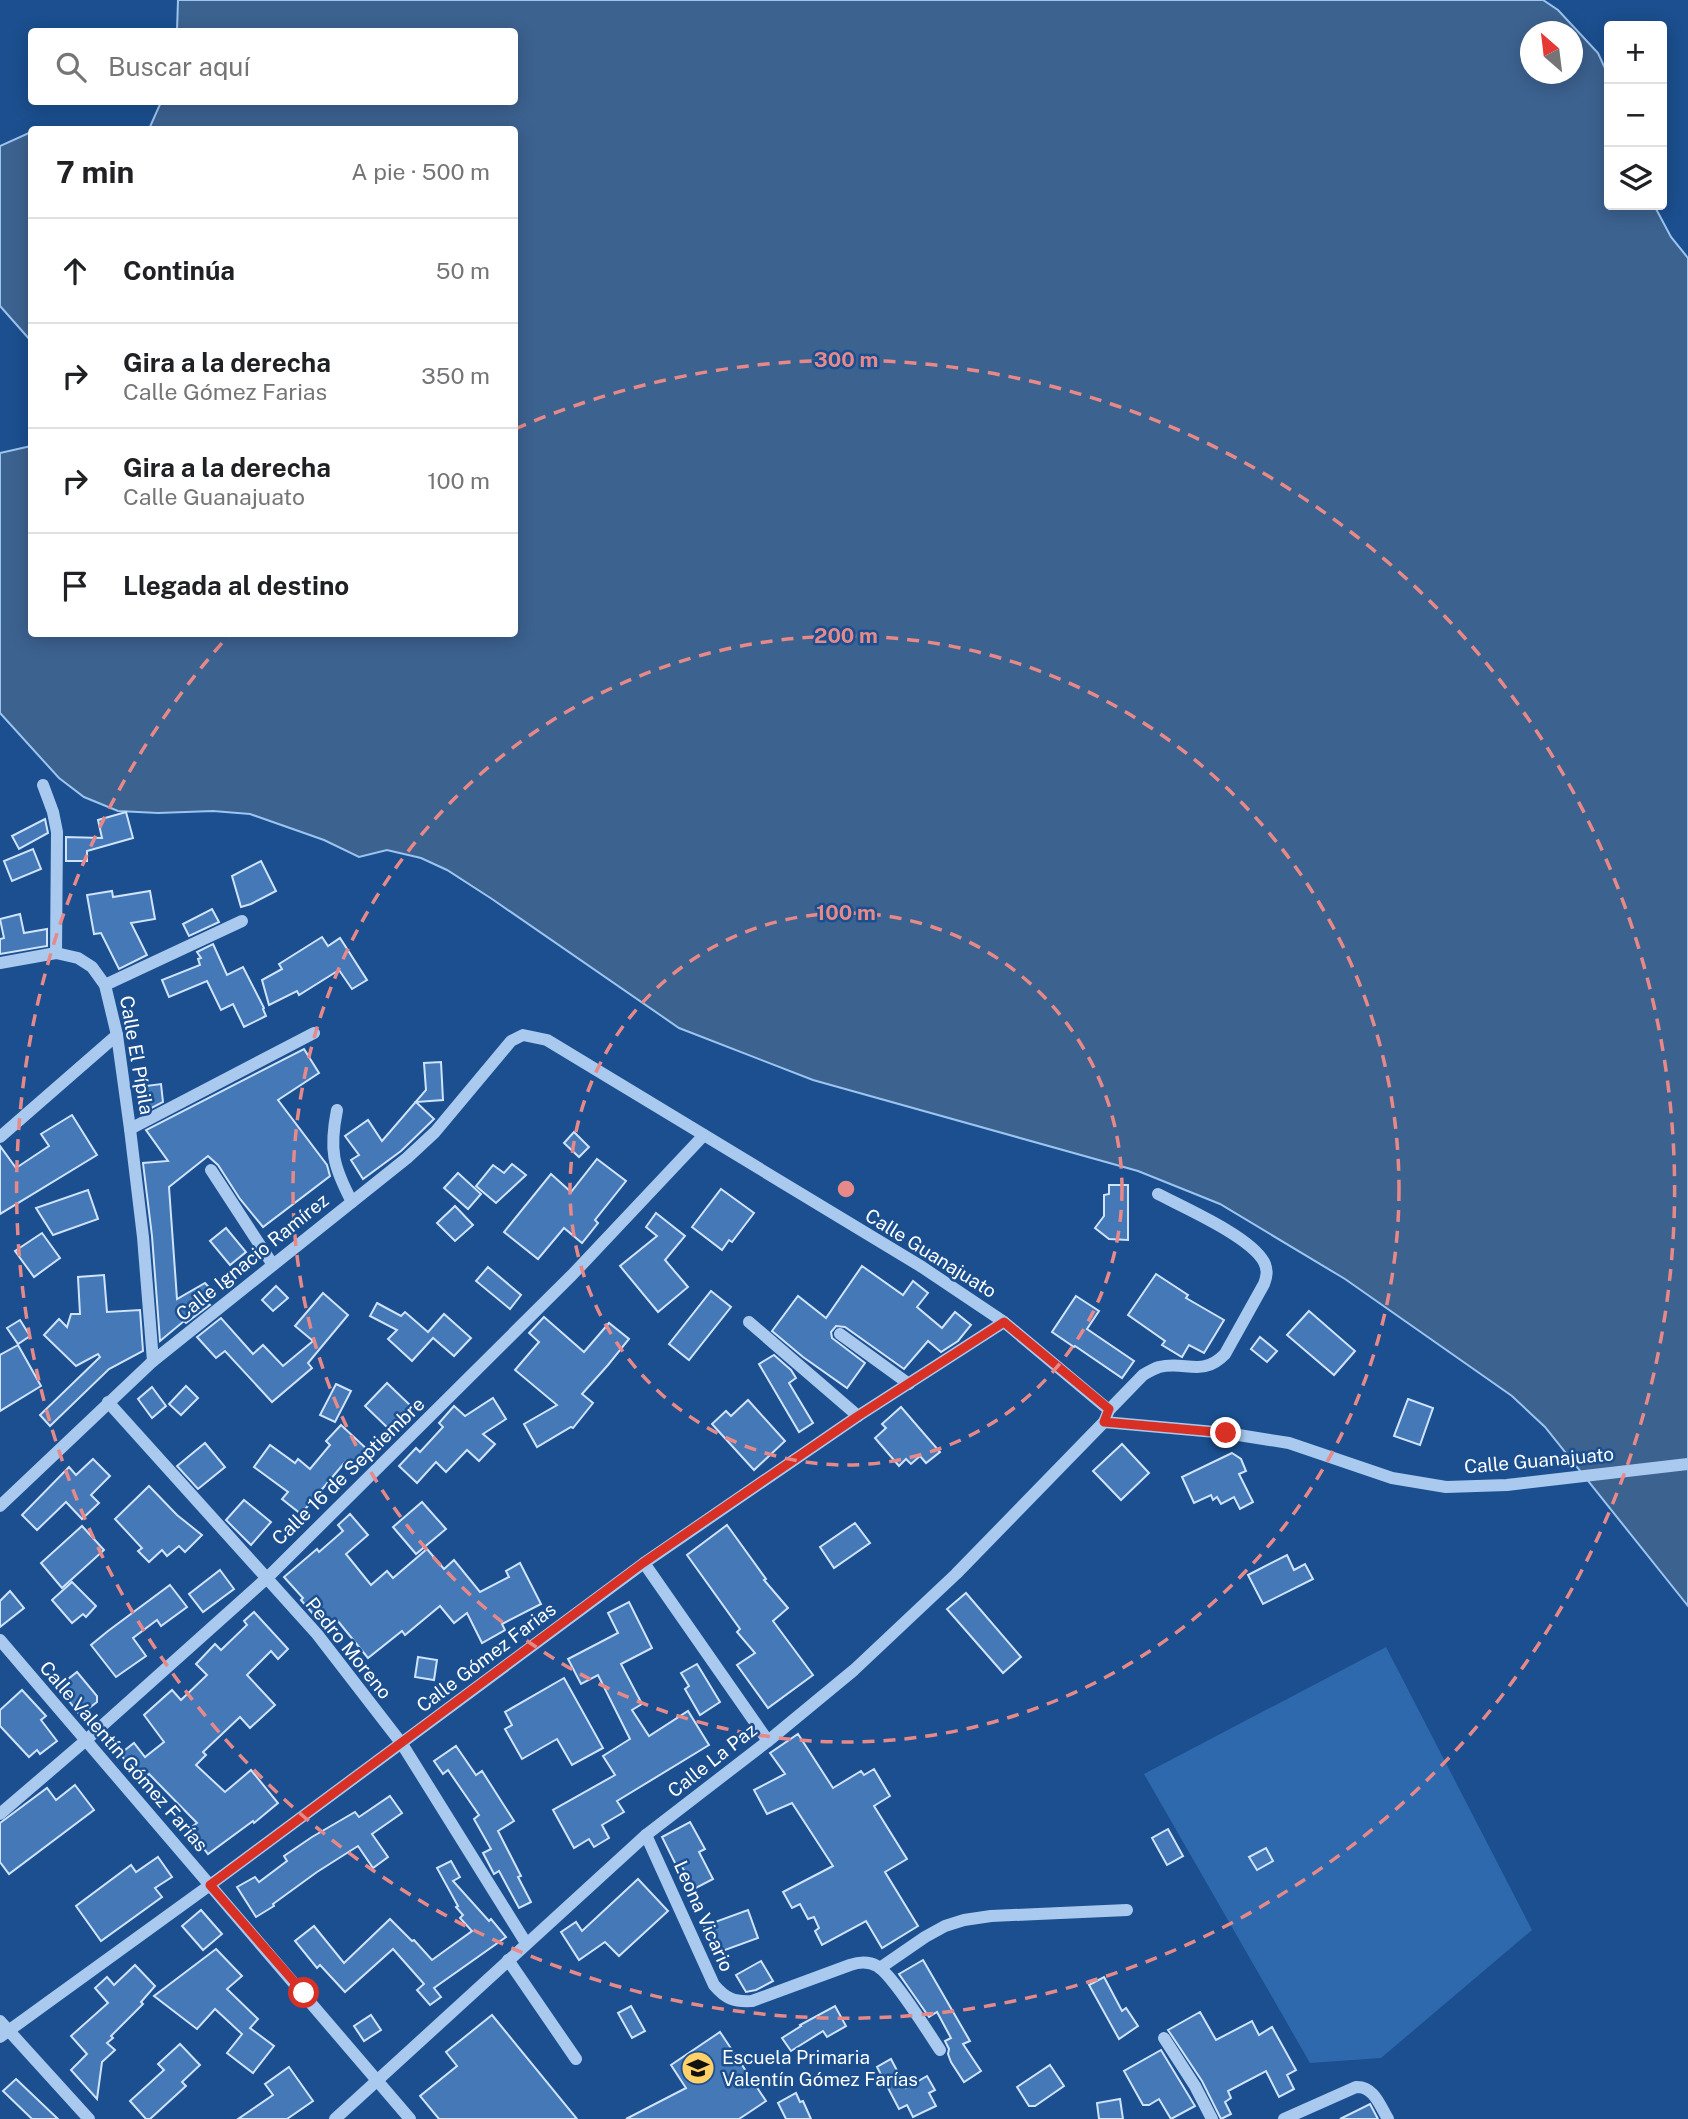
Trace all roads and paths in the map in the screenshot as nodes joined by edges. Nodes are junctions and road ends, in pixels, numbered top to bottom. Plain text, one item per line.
1 (43, 785) dead end
2 (242, 920) dead end
3 (56, 953) junction
4 (0, 963) edge
5 (105, 985) junction
6 (314, 1033) dead end
7 (117, 1035) junction
8 (523, 1035) joint
9 (337, 1110) dead end
10 (130, 1129) junction
11 (704, 1135) junction
12 (0, 1137) edge
13 (211, 1170) dead end
14 (1158, 1194) dead end
15 (352, 1202) junction
16 (273, 1265) junction
17 (749, 1322) dead end
18 (1004, 1322) junction
19 (840, 1334) dead end
20 (153, 1361) junction
21 (909, 1384) junction
22 (108, 1402) junction
23 (858, 1416) junction
24 (1107, 1416) junction
25 (1688, 1464) edge
26 (0, 1506) edge
27 (643, 1563) junction
28 (267, 1578) junction
29 (0, 1640) edge
30 (85, 1741) junction
31 (768, 1741) junction
32 (401, 1744) junction
33 (0, 1814) edge
34 (646, 1835) junction
35 (210, 1885) junction
36 (1127, 1910) dead end
37 (526, 1943) junction
38 (509, 1960) junction
39 (880, 1968) junction
40 (3, 2030) edge
41 (1164, 2038) dead end
42 (940, 2050) dead end
43 (576, 2059) dead end
44 (377, 2081) junction
45 (89, 2119) edge
46 (335, 2119) edge
47 (410, 2119) edge
48 (1212, 2119) edge
49 (1284, 2119) edge
50 (1388, 2119) edge

1 - 3 street
2 - 5 street
3 - 4 street
3 - 5 street, Calle El Pípila
5 - 7 street, Calle El Pípila
6 - 10 street
7 - 10 street, Calle El Pípila
7 - 12 street
8 - 11 street, Calle Guanajuato
8 - 15 street, Calle Ignacio Ramírez
9 - 15 street
10 - 20 street, Calle El Pípila
11 - 18 street, Calle Guanajuato
11 - 28 street, Calle 16 de Septiembre
13 - 16 street
14 - 24 street, Calle La Paz
15 - 16 street, Calle Ignacio Ramírez
16 - 20 street, Calle Ignacio Ramírez
17 - 23 street
18 - 21 street, Calle Gómez Farias
18 - 24 street, Calle Guanajuato
19 - 21 street
20 - 22 street, Calle Ignacio Ramírez
21 - 23 street, Calle Gómez Farias
22 - 26 street, Calle Ignacio Ramírez
22 - 28 street, Pedro Moreno
23 - 27 street, Calle Gómez Farias
24 - 25 street, Calle Guanajuato
24 - 31 street, Calle La Paz
27 - 31 street
27 - 32 street, Calle Gómez Farias
28 - 30 street, Calle 16 de Septiembre
28 - 32 street, Pedro Moreno
29 - 30 street, Calle Valentín Gómez Farías
30 - 33 street, Calle 16 de Septiembre
30 - 35 street, Calle Valentín Gómez Farías
31 - 34 street, Calle La Paz
32 - 35 street, Calle Gómez Farias
32 - 37 street, Pedro Moreno
34 - 37 street, Calle La Paz
34 - 39 street, Leona Vicario
35 - 40 street, Calle Gómez Farias
35 - 44 street, Calle Valentín Gómez Farías
36 - 39 street
37 - 38 street, Calle La Paz
38 - 43 street
38 - 44 street, Calle La Paz
39 - 42 street
40 - 45 street
41 - 48 street
44 - 46 street, Calle La Paz
44 - 47 street, Calle Valentín Gómez Farías
49 - 50 street

